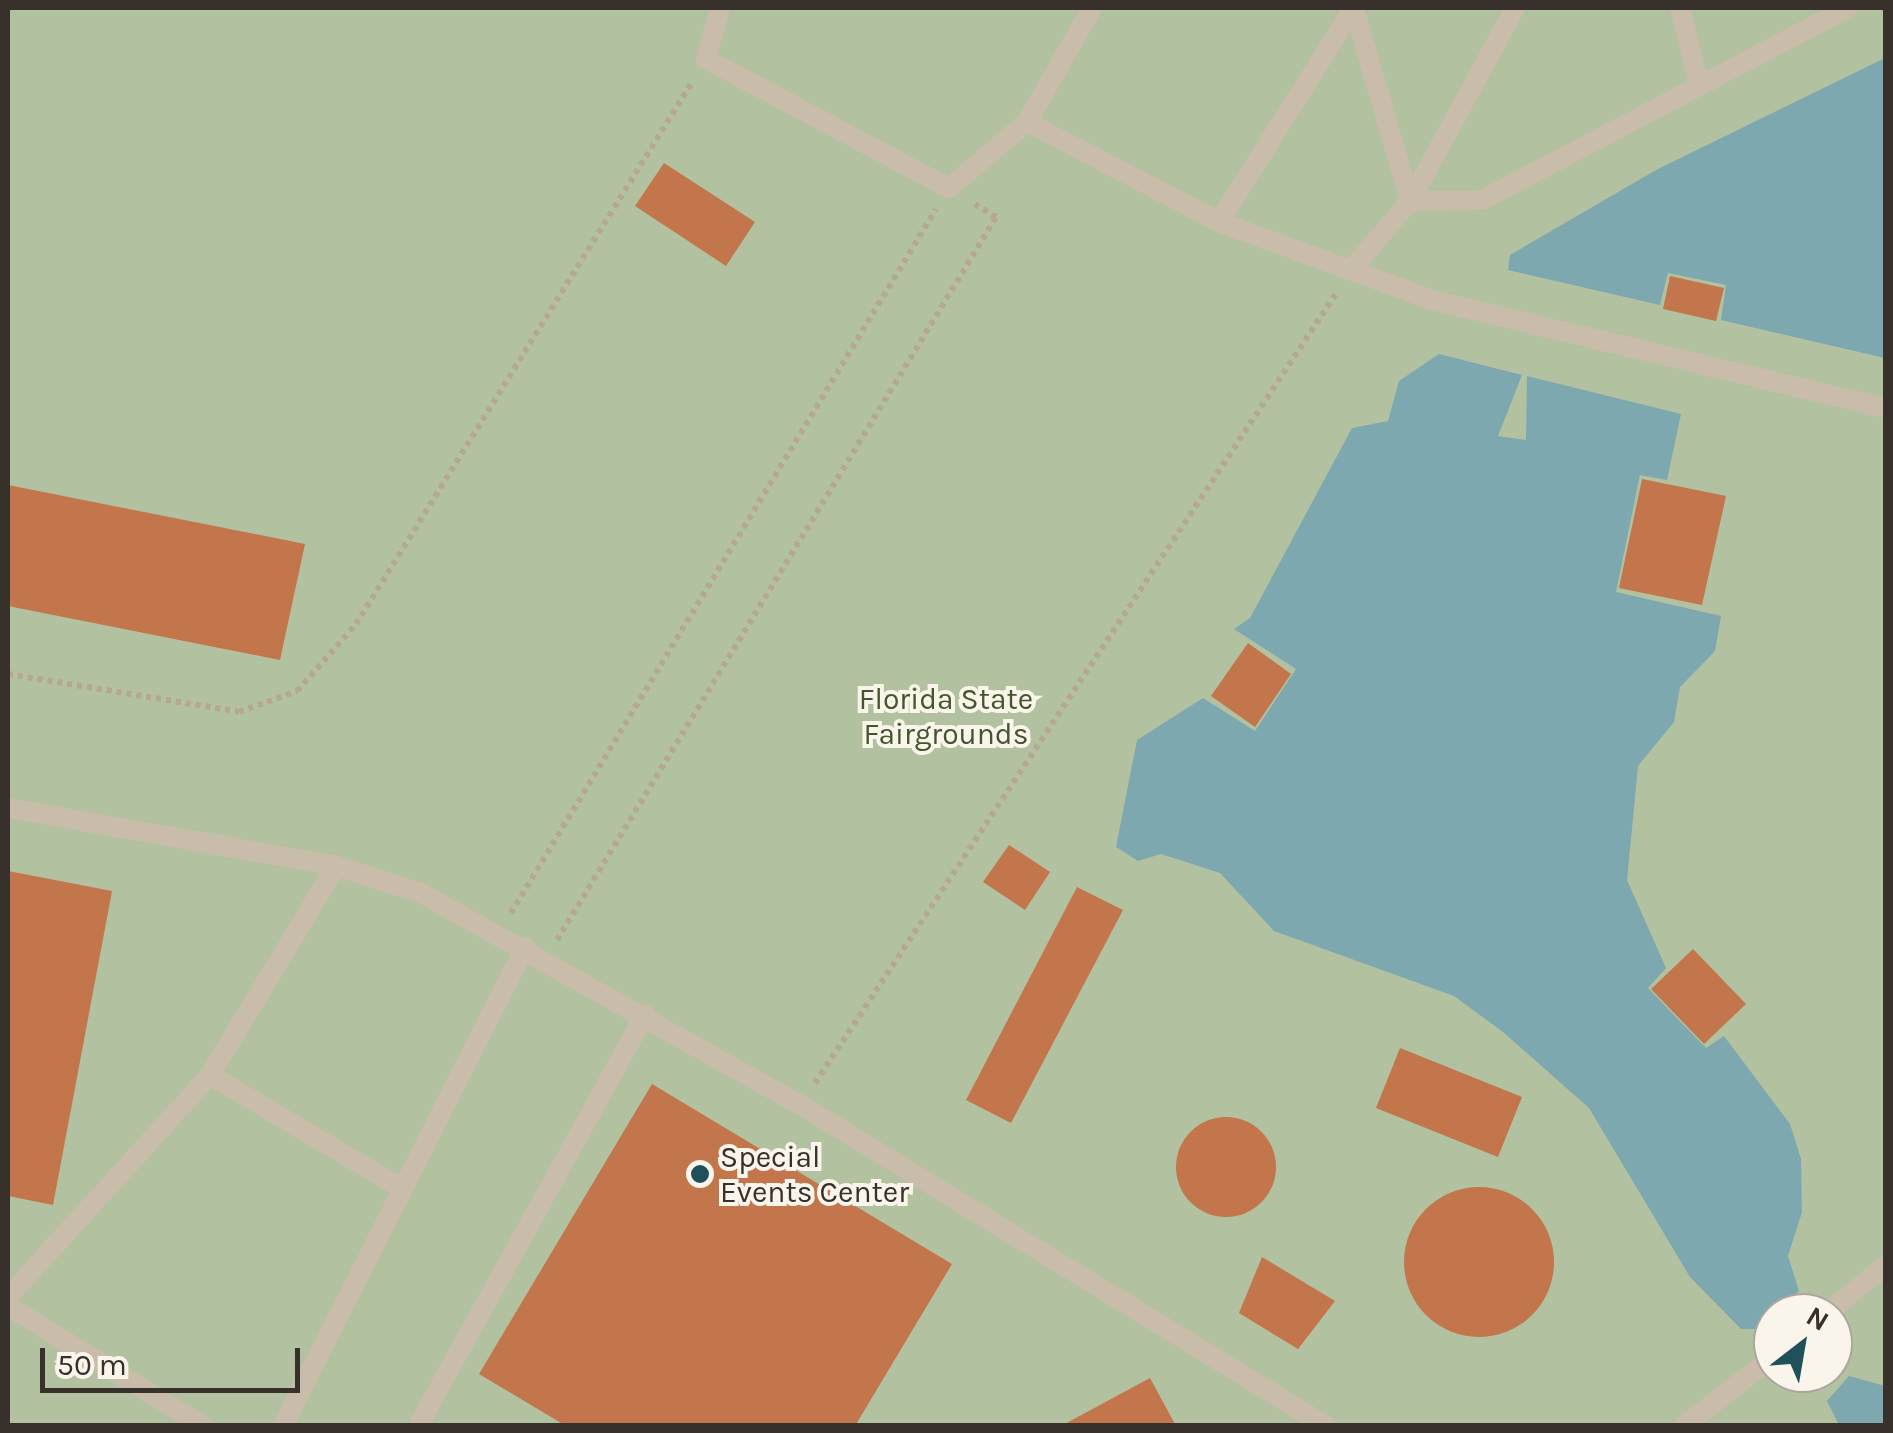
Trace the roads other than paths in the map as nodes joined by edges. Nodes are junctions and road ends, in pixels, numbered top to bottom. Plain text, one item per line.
1 (720, 8) edge
2 (1092, 8) edge
3 (1354, 8) edge
4 (1514, 8) edge
5 (1680, 8) edge
6 (1848, 8) edge
7 (1699, 86) junction
8 (1026, 122) junction
9 (1410, 201) junction
10 (1219, 222) junction
11 (1351, 270) junction
12 (1886, 408) edge
13 (8, 808) edge
14 (336, 866) junction
15 (525, 947) junction
16 (644, 1015) junction
17 (210, 1074) junction
18 (403, 1189) junction
19 (1886, 1265) edge
20 (1852, 1293) edge
21 (8, 1297) edge
22 (8, 1306) edge
23 (1753, 1373) edge
24 (203, 1426) edge
25 (283, 1426) edge
26 (418, 1426) edge
27 (1326, 1426) edge
28 (1684, 1426) edge

1 - 8 lane
2 - 8 lane
3 - 9 lane
3 - 10 lane
4 - 9 lane
5 - 7 lane
6 - 7 lane
7 - 9 lane
8 - 10 lane
9 - 11 lane
10 - 11 lane
11 - 12 lane
13 - 14 lane
14 - 15 lane
14 - 17 lane
15 - 16 lane
15 - 18 lane
16 - 26 lane
16 - 27 lane
17 - 18 lane
17 - 21 lane
18 - 25 lane
19 - 20 lane
22 - 24 lane
23 - 28 lane

